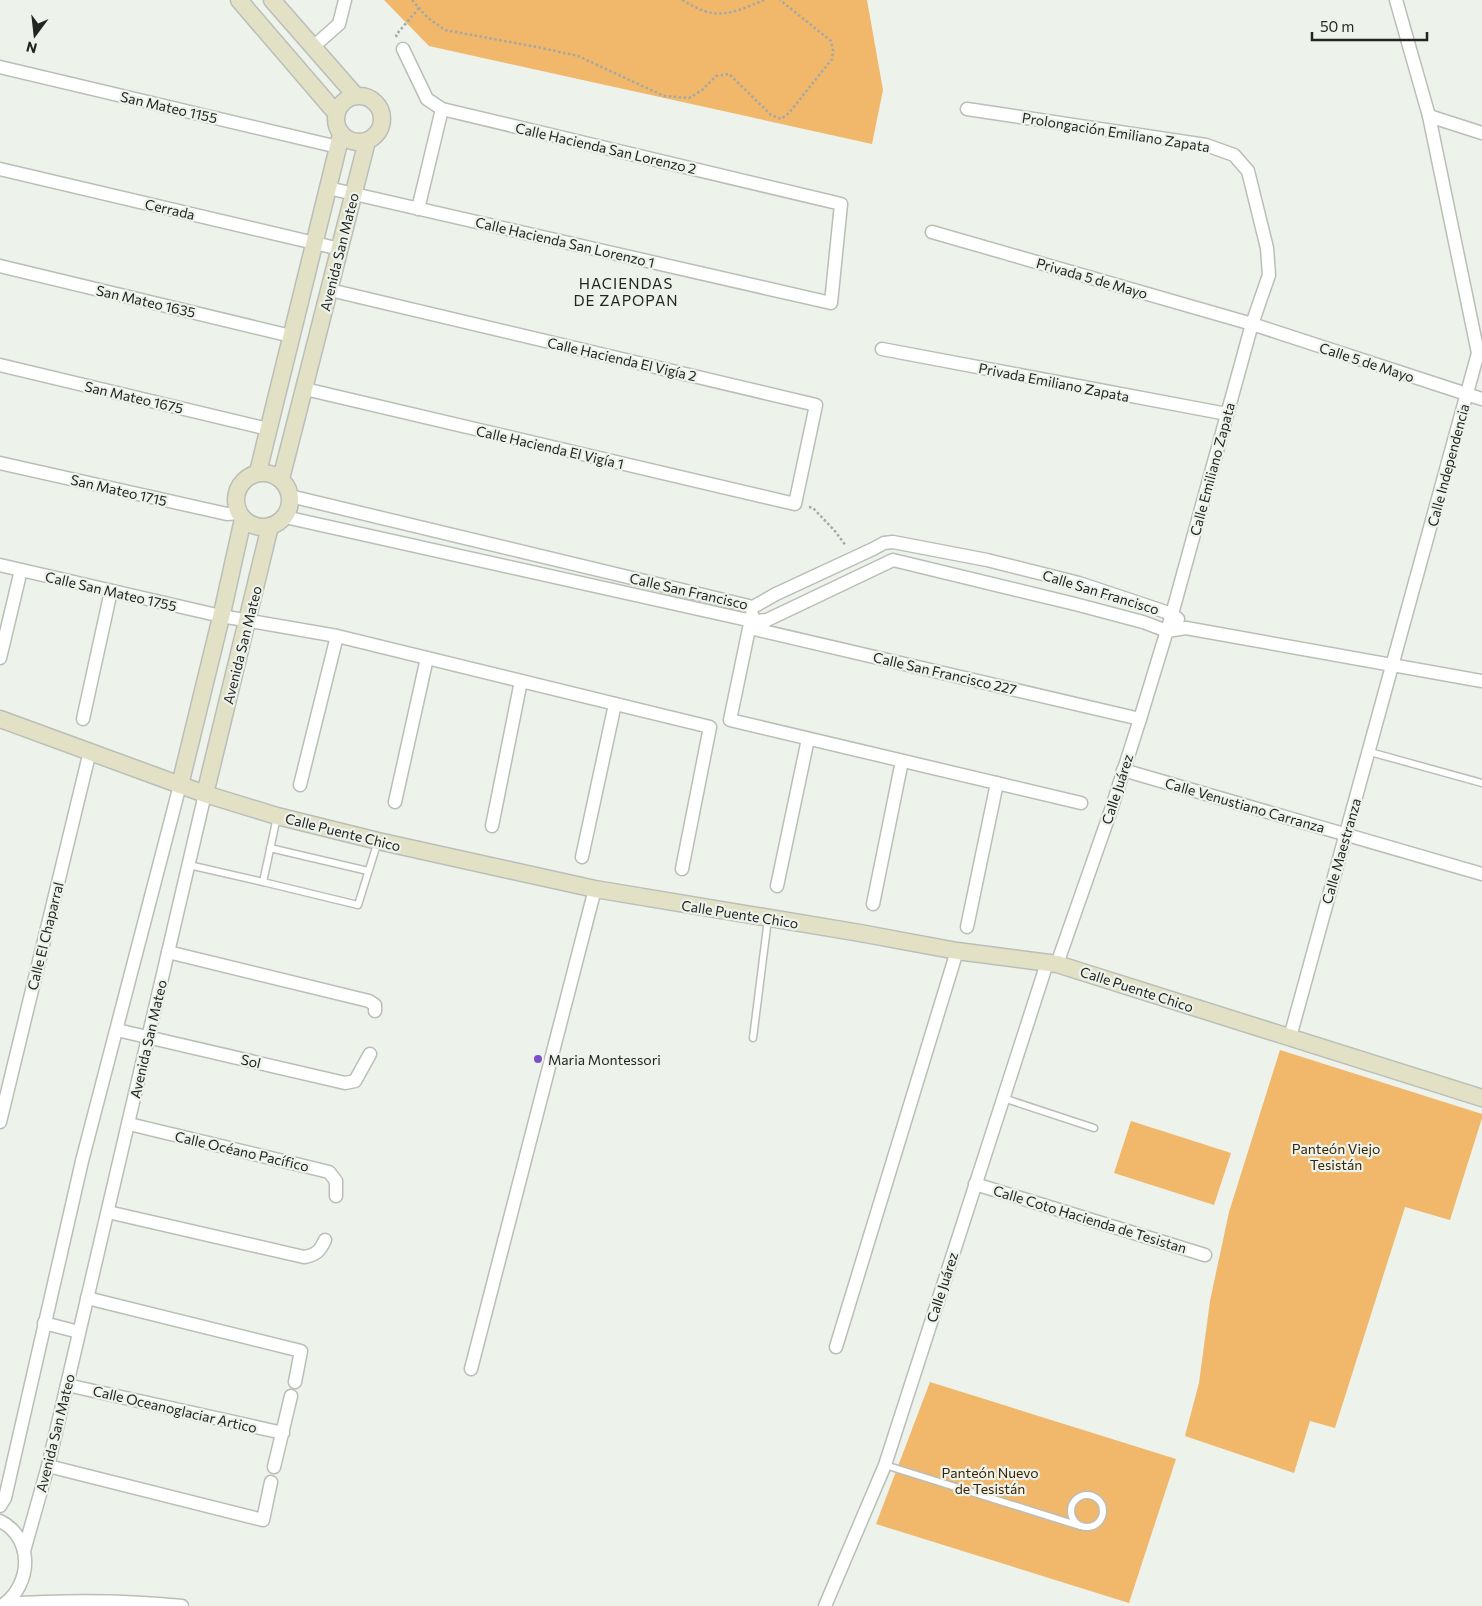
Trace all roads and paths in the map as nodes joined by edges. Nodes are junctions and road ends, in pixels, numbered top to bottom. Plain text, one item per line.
1 (239, 0) edge
2 (272, 0) edge
3 (344, 0) edge
4 (412, 0) edge
5 (682, 0) edge
6 (764, 0) edge
7 (780, 0) edge
8 (1396, 0) edge
9 (419, 8) junction
10 (313, 47) junction
11 (403, 49) joint
12 (0, 67) edge
13 (356, 96) junction
14 (442, 109) junction
15 (967, 109) dead end
16 (336, 113) junction
17 (1429, 116) junction
18 (1482, 133) edge
19 (340, 141) junction
20 (367, 141) junction
21 (0, 169) edge
22 (328, 188) junction
23 (354, 194) junction
24 (418, 209) junction
25 (932, 232) dead end
26 (314, 243) junction
27 (340, 249) junction
28 (0, 266) edge
29 (330, 290) junction
30 (831, 304) joint
31 (1252, 324) junction
32 (290, 340) junction
33 (882, 349) dead end
34 (314, 352) junction
35 (0, 365) edge
36 (305, 389) junction
37 (1467, 394) junction
38 (1482, 399) edge
39 (1227, 414) junction
40 (268, 429) junction
41 (0, 463) edge
42 (258, 472) junction
43 (282, 479) junction
44 (290, 496) junction
45 (795, 504) junction
46 (240, 516) junction
47 (284, 517) junction
48 (270, 526) junction
49 (884, 544) junction
50 (854, 557) junction
51 (893, 560) junction
52 (987, 560) junction
53 (0, 565) edge
54 (20, 570) junction
55 (982, 582) junction
56 (1079, 583) junction
57 (111, 590) junction
58 (1075, 604) junction
59 (753, 607) junction
60 (1172, 614) junction
61 (221, 616) junction
62 (248, 620) junction
63 (751, 625) junction
64 (1186, 628) junction
65 (1167, 631) junction
66 (337, 636) junction
67 (216, 639) junction
68 (242, 646) junction
69 (0, 658) edge
70 (427, 658) junction
71 (1393, 664) junction
72 (521, 681) junction
73 (1482, 681) edge
74 (615, 704) junction
75 (0, 719) edge
76 (83, 719) dead end
77 (1140, 719) junction
78 (808, 739) junction
79 (90, 751) junction
80 (1370, 752) junction
81 (902, 761) junction
82 (1124, 770) junction
83 (997, 783) junction
84 (1482, 783) edge
85 (180, 785) junction
86 (300, 785) dead end
87 (205, 794) junction
88 (395, 802) dead end
89 (1081, 803) dead end
90 (277, 816) junction
91 (492, 826) dead end
92 (1346, 834) junction
93 (378, 841) junction
94 (270, 848) junction
95 (582, 857) dead end
96 (189, 865) junction
97 (682, 869) dead end
98 (368, 871) junction
99 (1482, 874) edge
100 (262, 882) junction
101 (777, 886) dead end
102 (595, 888) junction
103 (873, 904) dead end
104 (768, 919) junction
105 (967, 927) dead end
106 (957, 951) junction
107 (168, 952) junction
108 (1052, 963) junction
109 (375, 1011) dead end
110 (116, 1030) junction
111 (1290, 1037) junction
112 (148, 1038) junction
113 (753, 1038) dead end
114 (370, 1054) dead end
115 (1003, 1098) junction
116 (1482, 1098) edge
117 (0, 1122) edge
118 (129, 1124) junction
119 (1094, 1128) dead end
120 (976, 1184) junction
121 (336, 1196) dead end
122 (108, 1212) junction
123 (325, 1240) dead end
124 (1205, 1255) dead end
125 (87, 1298) junction
126 (44, 1323) junction
127 (79, 1332) junction
128 (836, 1347) dead end
129 (471, 1369) dead end
130 (295, 1382) dead end
131 (66, 1385) junction
132 (291, 1396) dead end
133 (283, 1433) junction
134 (885, 1465) junction
135 (48, 1466) junction
136 (274, 1467) dead end
137 (270, 1482) dead end
138 (0, 1506) edge
139 (0, 1521) edge
140 (1080, 1526) junction
141 (24, 1551) junction
142 (3, 1605) edge
143 (182, 1606) edge
144 (825, 1606) edge

1 - 16 street, Avenida San Mateo
2 - 10 street, Avenida San Mateo
3 - 10 street
4 - 9 path
5 - 6 path
7 - 9 path
8 - 17 street, Calle Independencia
9 - 11 path
10 - 13 street, Avenida San Mateo
11 - 14 street
12 - 19 street, San Mateo 1155
13 - 16 street
13 - 20 street, Avenida San Mateo
14 - 24 street
14 - 30 street, Calle Hacienda San Lorenzo 2
15 - 31 street, Prolongación Emiliano Zapata
16 - 19 street, Avenida San Mateo
17 - 18 street
17 - 37 street, Calle Independencia
19 - 20 street
19 - 22 street, Avenida San Mateo
20 - 23 street, Avenida San Mateo
21 - 26 street, Cerrada
22 - 23 street, Calle Hacienda San Lorenzo 1
22 - 26 street, Avenida San Mateo
23 - 24 street, Calle Hacienda San Lorenzo 1
23 - 27 street, Avenida San Mateo
24 - 30 street, Calle Hacienda San Lorenzo 1
25 - 31 street, Privada 5 de Mayo
26 - 27 street, Cerrada
26 - 32 street, Avenida San Mateo
27 - 29 street, Avenida San Mateo
28 - 32 street, San Mateo 1635
29 - 34 street, Avenida San Mateo
29 - 45 street, Calle Hacienda El Vigía 2
31 - 37 street, Calle 5 de Mayo
31 - 39 street, Calle Emiliano Zapata
32 - 34 street
32 - 40 street, Avenida San Mateo
33 - 39 street, Privada Emiliano Zapata
34 - 36 street, Avenida San Mateo
35 - 40 street, San Mateo 1675
36 - 43 street, Avenida San Mateo
36 - 45 street, Calle Hacienda El Vigía 1
37 - 38 street, Calle 5 de Mayo
37 - 71 street, Calle Independencia
39 - 60 street, Calle Emiliano Zapata
40 - 42 street, Avenida San Mateo
41 - 46 street, San Mateo 1715
42 - 43 street
42 - 46 street, Avenida San Mateo
43 - 44 street
44 - 47 street
44 - 59 street, Calle San Francisco
45 - 50 path
46 - 48 street
46 - 61 street, Avenida San Mateo
47 - 48 street
47 - 63 street, Calle San Francisco
48 - 62 street, Avenida San Mateo
49 - 50 street, Calle San Francisco
49 - 51 street
49 - 52 street, Calle San Francisco
50 - 59 street, Calle San Francisco
51 - 55 street, Calle San Francisco
51 - 63 street, Calle San Francisco
52 - 55 street
52 - 56 street, Calle San Francisco
53 - 54 street, Calle San Mateo 1755
54 - 57 street, Calle San Mateo 1755
54 - 69 street
55 - 58 street, Calle San Francisco
56 - 58 street
56 - 60 street, Calle San Francisco
57 - 61 street, Calle San Mateo 1755
57 - 76 street
58 - 65 street, Calle San Francisco
59 - 63 street
60 - 64 street, Calle San Francisco
60 - 65 street, Calle Juárez
61 - 62 street, Calle San Mateo 1755
61 - 67 street, Avenida San Mateo
62 - 66 street, Calle San Mateo 1755
62 - 68 street, Avenida San Mateo
63 - 77 street, Calle San Francisco 227
63 - 78 street
64 - 65 street, Calle San Francisco
64 - 71 street, Calle San Francisco
65 - 77 street, Calle Juárez
66 - 70 street, Calle San Mateo 1755
66 - 86 street
67 - 68 street
67 - 85 street, Avenida San Mateo
68 - 87 street, Avenida San Mateo
70 - 72 street, Calle San Mateo 1755
70 - 88 street
71 - 73 street, Calle San Francisco
71 - 80 street, Calle Maestranza
72 - 74 street, Calle San Mateo 1755
72 - 91 street
74 - 95 street
74 - 97 street, Calle San Mateo 1755
75 - 79 street, Calle Puente Chico
77 - 82 street, Calle Juárez
78 - 81 street
78 - 101 street
79 - 85 street, Calle Puente Chico
79 - 117 street, Calle El Chaparral
80 - 84 lane
80 - 92 street, Calle Maestranza
81 - 83 street
81 - 103 street
82 - 92 street, Calle Venustiano Carranza
82 - 108 street, Calle Juárez
83 - 89 street
83 - 105 street
85 - 87 street, Calle Puente Chico
85 - 110 street, Avenida San Mateo
87 - 90 street, Calle Puente Chico
87 - 96 street, Avenida San Mateo
90 - 93 street, Calle Puente Chico
90 - 94 lane
92 - 99 street, Calle Venustiano Carranza
92 - 111 street, Calle Maestranza
93 - 98 lane
93 - 102 street, Calle Puente Chico
94 - 98 lane
94 - 100 lane
96 - 100 lane
96 - 107 street, Avenida San Mateo
98 - 100 lane
102 - 104 street, Calle Puente Chico
102 - 129 street
104 - 106 street, Calle Puente Chico
104 - 113 lane
106 - 108 street, Calle Puente Chico
106 - 128 street
107 - 109 street
107 - 112 street, Avenida San Mateo
108 - 111 street, Calle Puente Chico
108 - 115 street, Calle Juárez
110 - 112 street, Sol
110 - 126 street, Avenida San Mateo
111 - 116 street, Calle Puente Chico
112 - 114 street, Sol
112 - 118 street, Avenida San Mateo
115 - 119 lane
115 - 120 street, Calle Juárez
118 - 121 street, Calle Océano Pacífico
118 - 122 street, Avenida San Mateo
120 - 124 street, Calle Coto Hacienda de Tesistan
120 - 134 street, Calle Juárez
122 - 123 street
122 - 125 street, Avenida San Mateo
125 - 127 street, Avenida San Mateo
125 - 130 street
126 - 127 street
126 - 138 street, Avenida San Mateo
127 - 131 street, Avenida San Mateo
131 - 133 street, Calle Oceanoglaciar Artico
131 - 135 street, Avenida San Mateo
132 - 133 street
133 - 136 street
134 - 140 lane
134 - 144 street, Calle Juárez
135 - 137 street
135 - 141 street, Avenida San Mateo
139 - 141 street
140 - 140 lane
141 - 142 street
142 - 143 street

